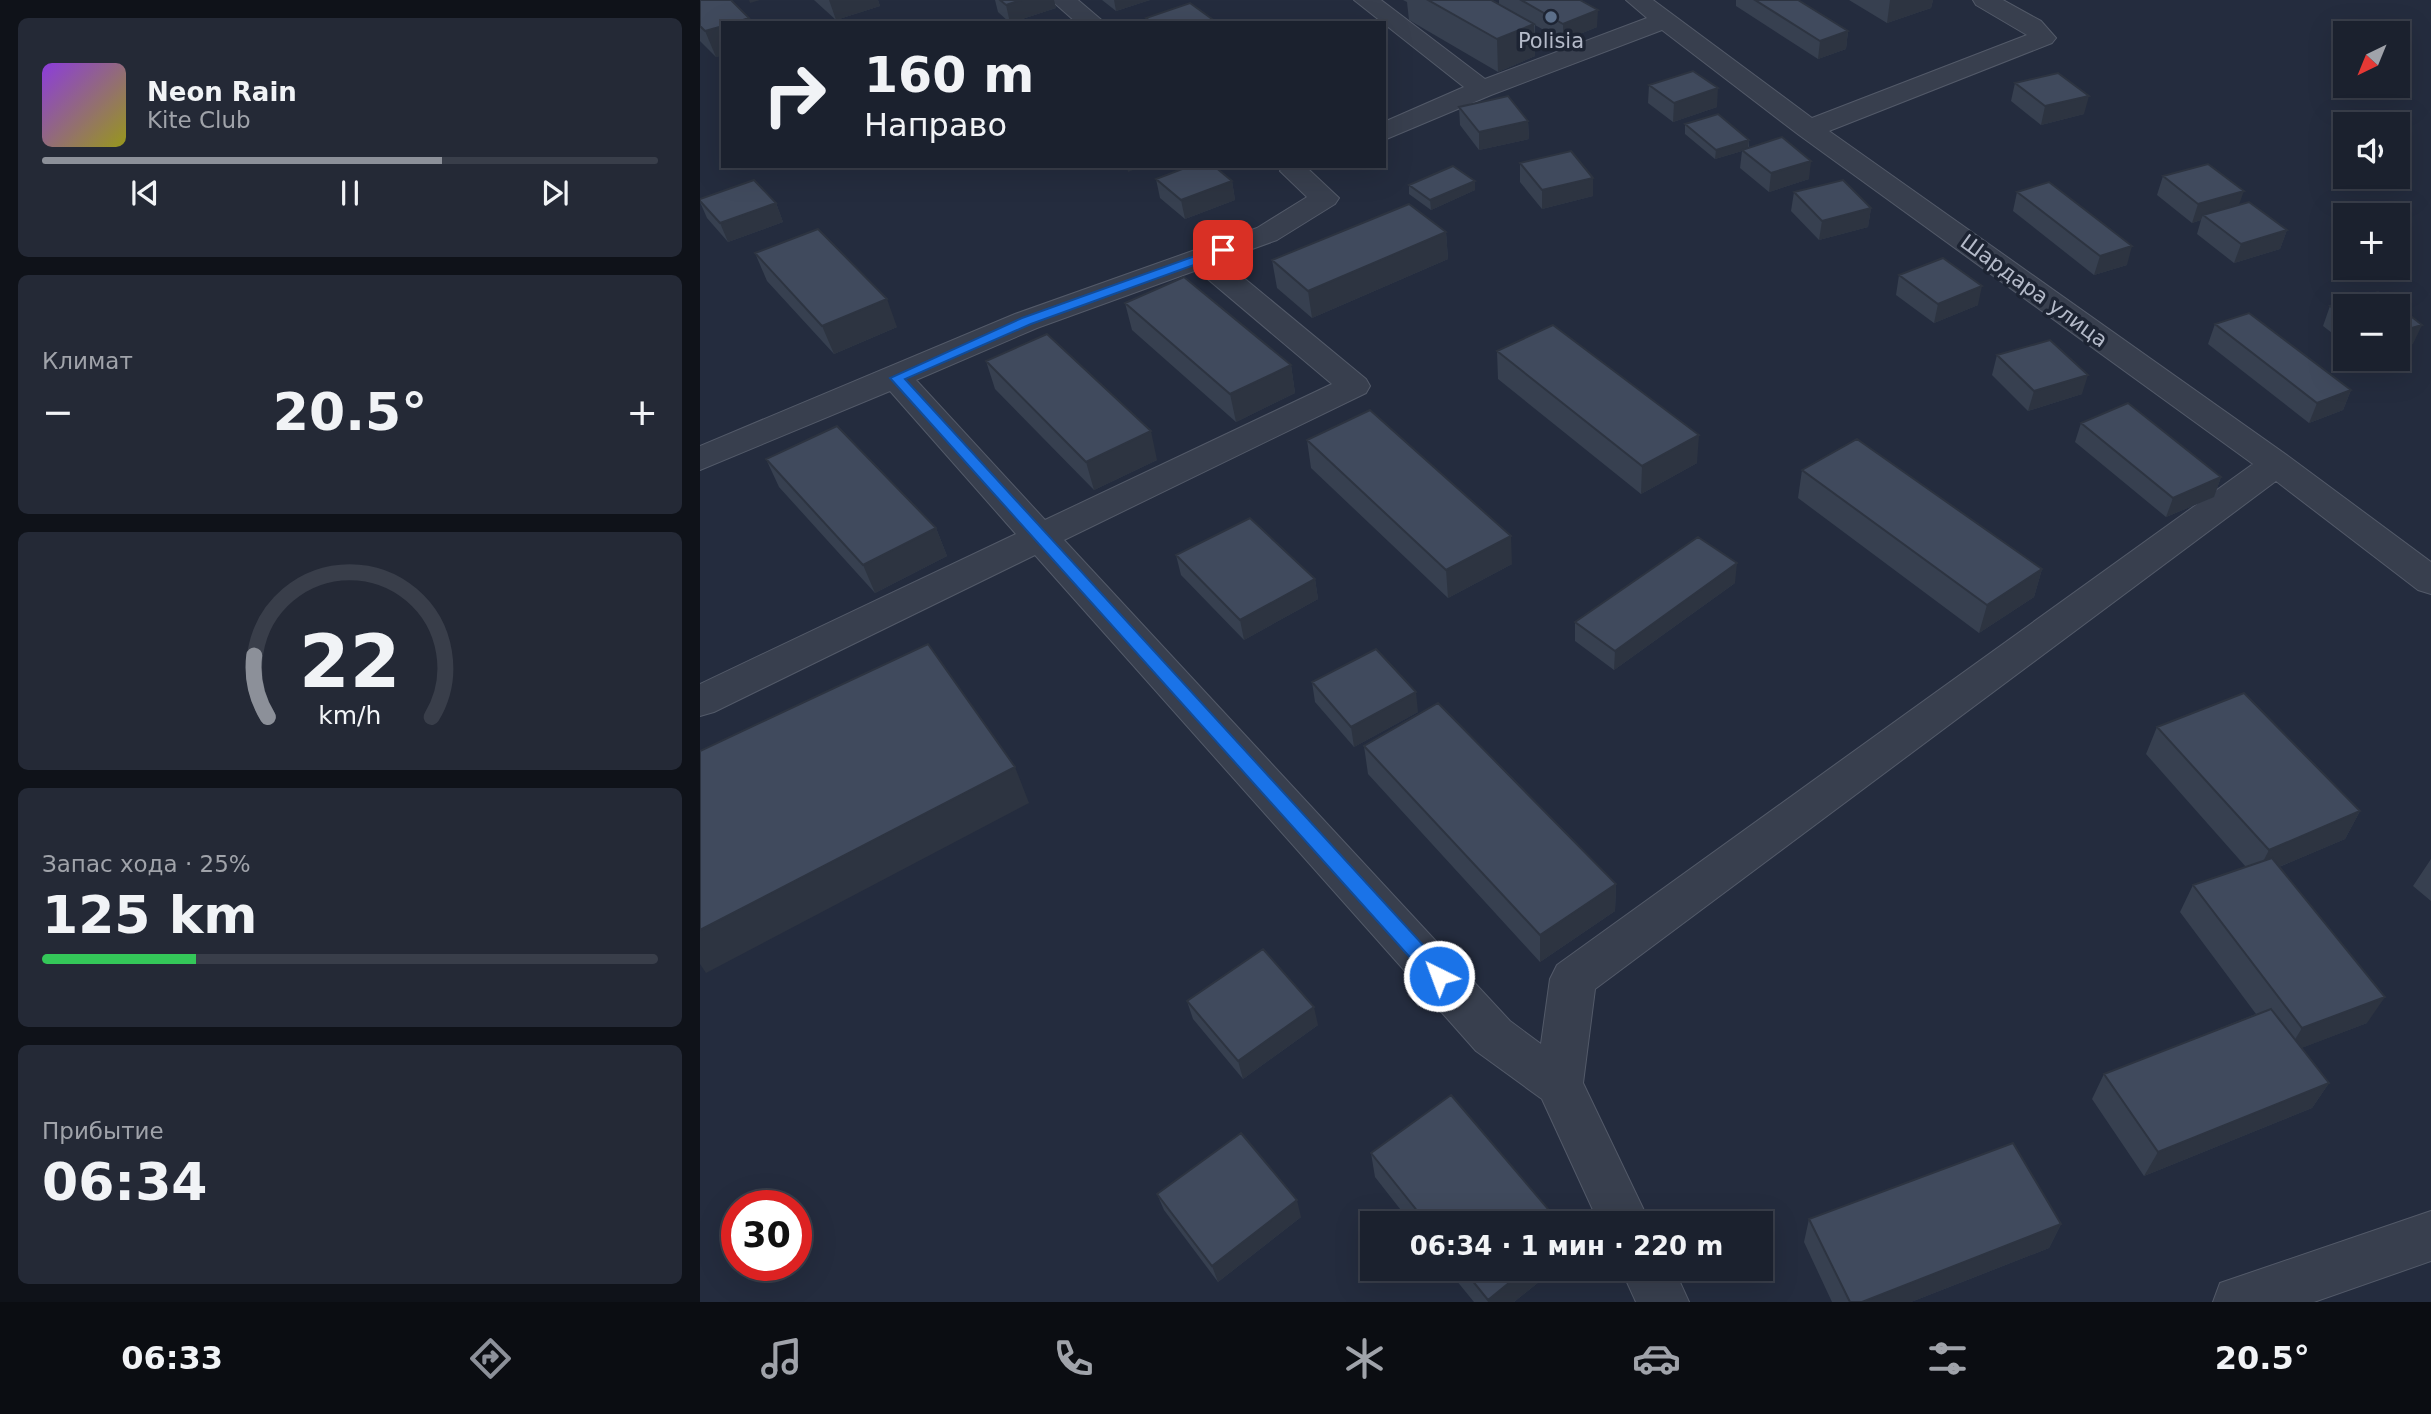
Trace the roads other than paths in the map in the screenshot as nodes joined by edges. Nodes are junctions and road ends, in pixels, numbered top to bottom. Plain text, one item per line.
1 (1063, 0) edge
2 (1366, 0) edge
3 (1638, 0) edge
4 (1986, 0) edge
5 (1665, 20) junction
6 (1090, 21) edge
7 (1482, 89) junction
8 (1809, 129) junction
9 (1386, 131) edge
10 (1295, 168) edge
11 (1201, 258) junction
12 (896, 378) junction
13 (702, 455) edge
14 (2276, 464) junction
15 (1041, 537) junction
16 (2431, 581) edge
17 (700, 701) edge
18 (1559, 1084) junction
19 (1619, 1211) edge
20 (2431, 1236) edge
21 (1653, 1281) edge
22 (1663, 1302) edge
23 (2239, 1302) edge

1 - 6 street
2 - 7 street
3 - 5 street, Шардара улица
4 - 8 street
5 - 7 street
5 - 8 street, Шардара улица
7 - 9 street
8 - 14 street, Шардара улица
10 - 11 street
11 - 12 street
11 - 15 street
12 - 13 street
12 - 15 street
14 - 16 street, Шардара улица
14 - 18 street
15 - 17 street
15 - 18 street
18 - 19 street
20 - 23 street
21 - 22 street

